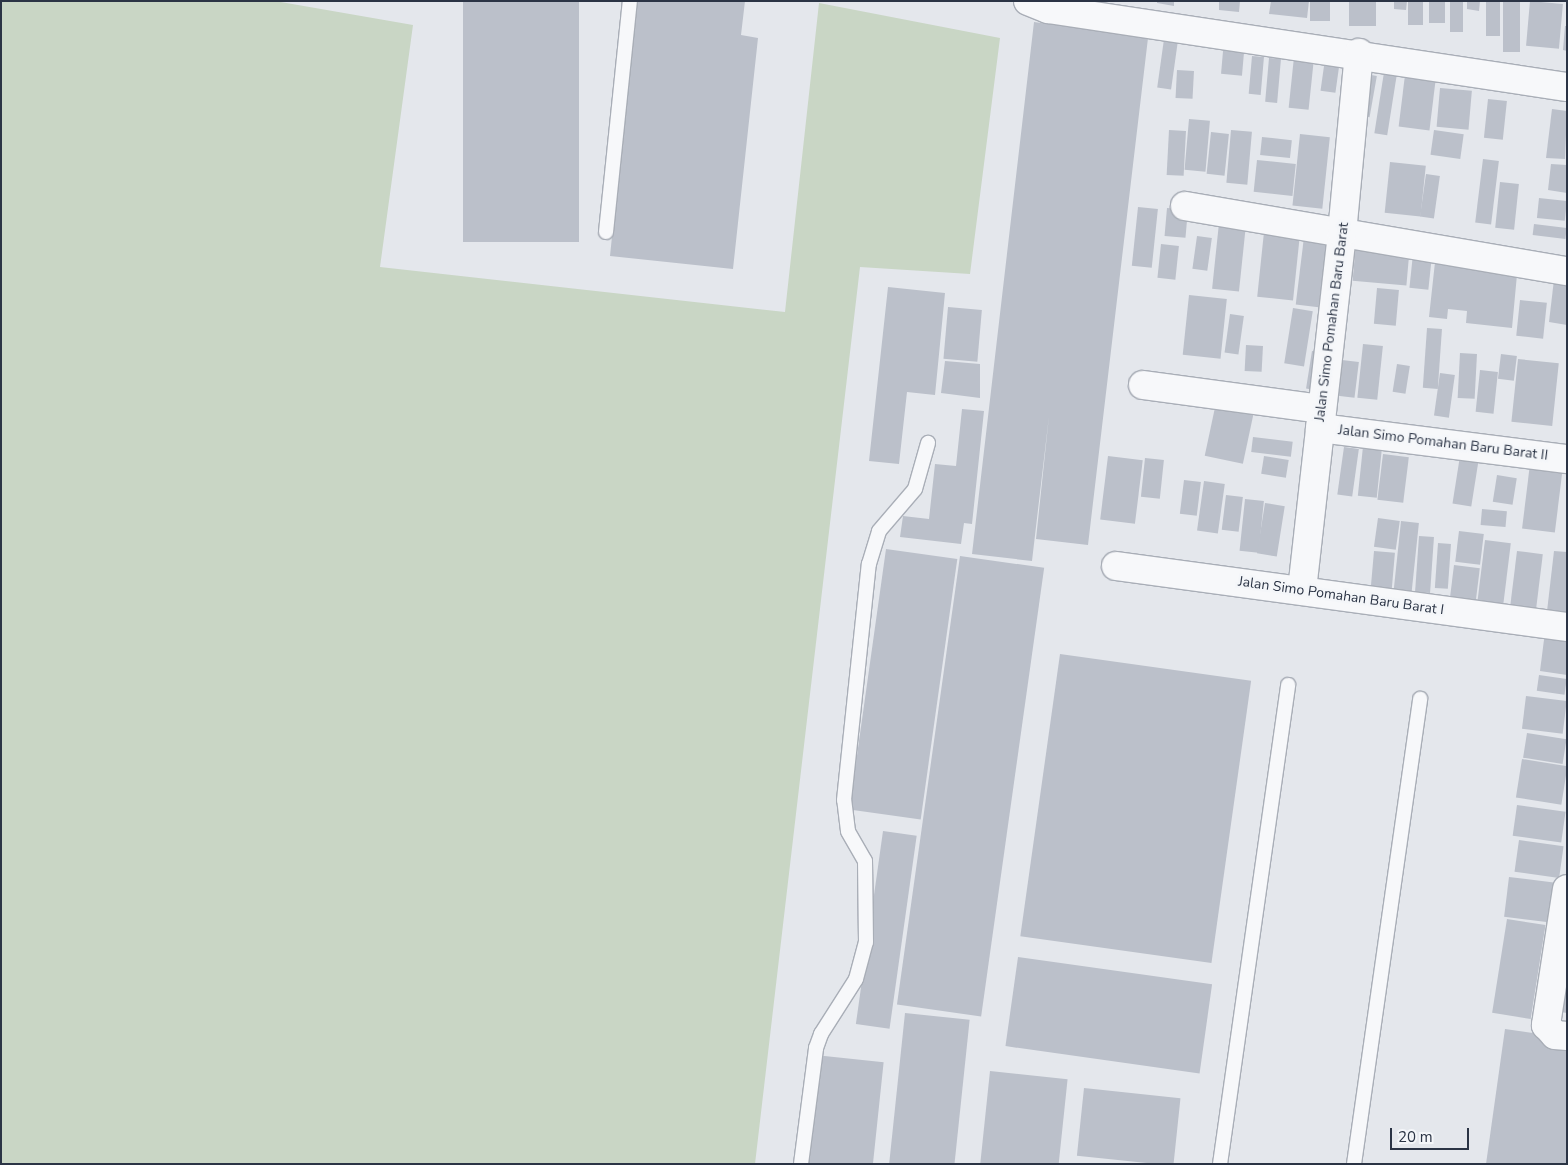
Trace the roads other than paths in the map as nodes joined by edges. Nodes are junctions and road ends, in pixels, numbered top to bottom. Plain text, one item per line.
1 (630, 1) edge
2 (1028, 1) edge
3 (1359, 53) junction
4 (1567, 87) edge
5 (1185, 206) dead end
6 (606, 232) dead end
7 (1342, 232) junction
8 (1567, 271) edge
9 (1143, 385) dead end
10 (1320, 418) junction
11 (928, 443) dead end
12 (1567, 459) edge
13 (1116, 566) dead end
14 (1302, 590) junction
15 (1567, 627) edge
16 (1288, 685) dead end
17 (1420, 699) dead end
18 (1567, 889) edge
19 (1561, 1036) edge
20 (801, 1164) edge
21 (1220, 1164) edge
22 (1354, 1164) edge

1 - 6 lane
2 - 3 street
3 - 4 street
3 - 7 street, Jalan Simo Pomahan Baru Barat
5 - 7 street
7 - 8 street
7 - 10 street, Jalan Simo Pomahan Baru Barat
9 - 10 street, Jalan Simo Pomahan Baru Barat II
10 - 12 street, Jalan Simo Pomahan Baru Barat II
10 - 14 street, Jalan Simo Pomahan Baru Barat
11 - 20 lane
13 - 14 street, Jalan Simo Pomahan Baru Barat I
14 - 15 street, Jalan Simo Pomahan Baru Barat I
16 - 21 lane
17 - 22 lane
18 - 19 street

